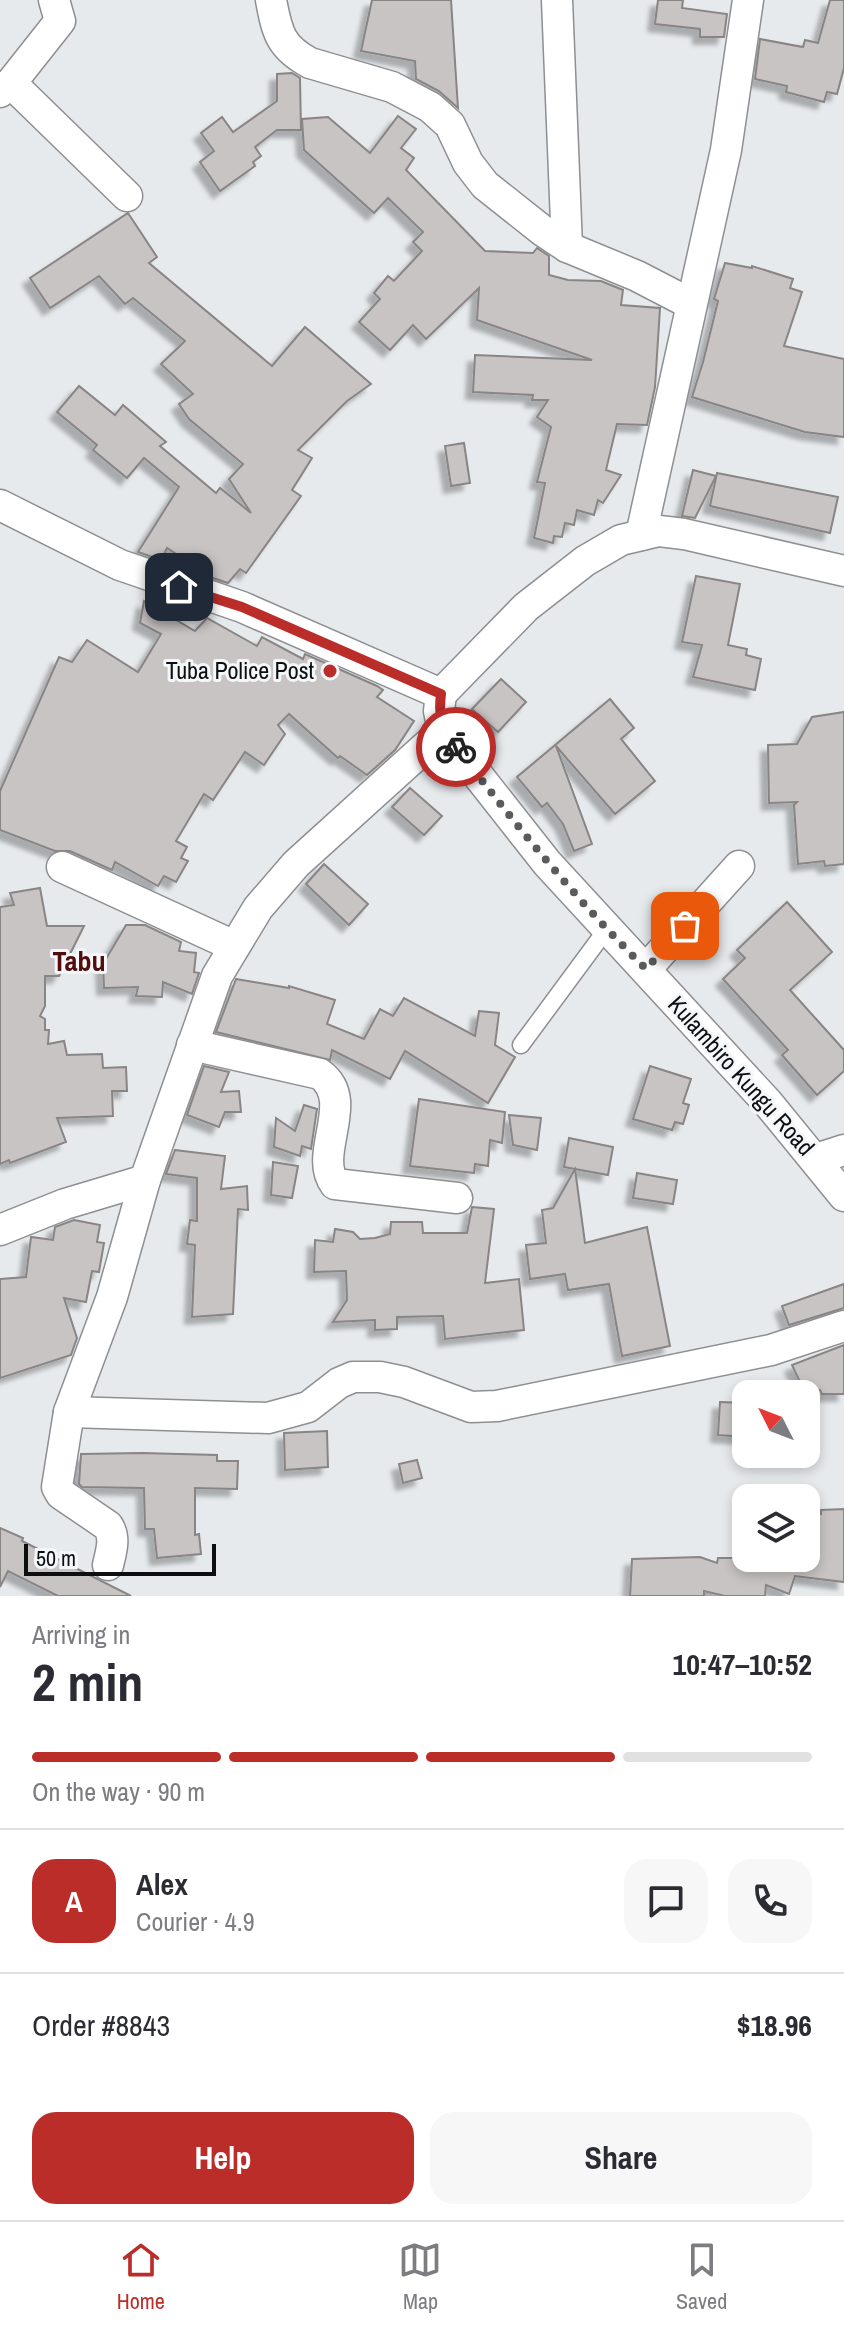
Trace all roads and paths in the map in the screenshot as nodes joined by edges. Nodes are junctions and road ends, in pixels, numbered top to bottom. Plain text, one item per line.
1 (54, 0) edge
2 (271, 0) edge
3 (557, 0) edge
4 (748, 0) edge
5 (6, 88) edge
6 (127, 196) dead end
7 (567, 247) junction
8 (691, 304) junction
9 (0, 505) edge
10 (641, 535) junction
11 (844, 571) edge
12 (441, 694) junction
13 (443, 731) junction
14 (739, 866) dead end
15 (62, 867) dead end
16 (606, 930) junction
17 (234, 946) junction
18 (646, 969) junction
19 (192, 1045) junction
20 (521, 1045) dead end
21 (830, 1154) edge
22 (145, 1180) junction
23 (844, 1196) edge
24 (457, 1198) dead end
25 (0, 1230) edge
26 (844, 1326) edge
27 (69, 1412) junction
28 (108, 1565) dead end

1 - 5 street
2 - 7 street
3 - 7 street
4 - 8 street
5 - 6 street
7 - 8 street
8 - 10 street
9 - 12 street
10 - 11 street
10 - 12 street
12 - 13 street
13 - 16 street, Kulambiro Kungu Road
13 - 17 street
14 - 18 street
15 - 17 street
16 - 18 street, Kulambiro Kungu Road
16 - 20 lane
17 - 19 street
18 - 21 street, Kulambiro Kungu Road
19 - 22 street
19 - 24 street
21 - 23 street, Kulambiro Kungu Road
22 - 25 street
22 - 27 street
26 - 27 street
27 - 28 street

